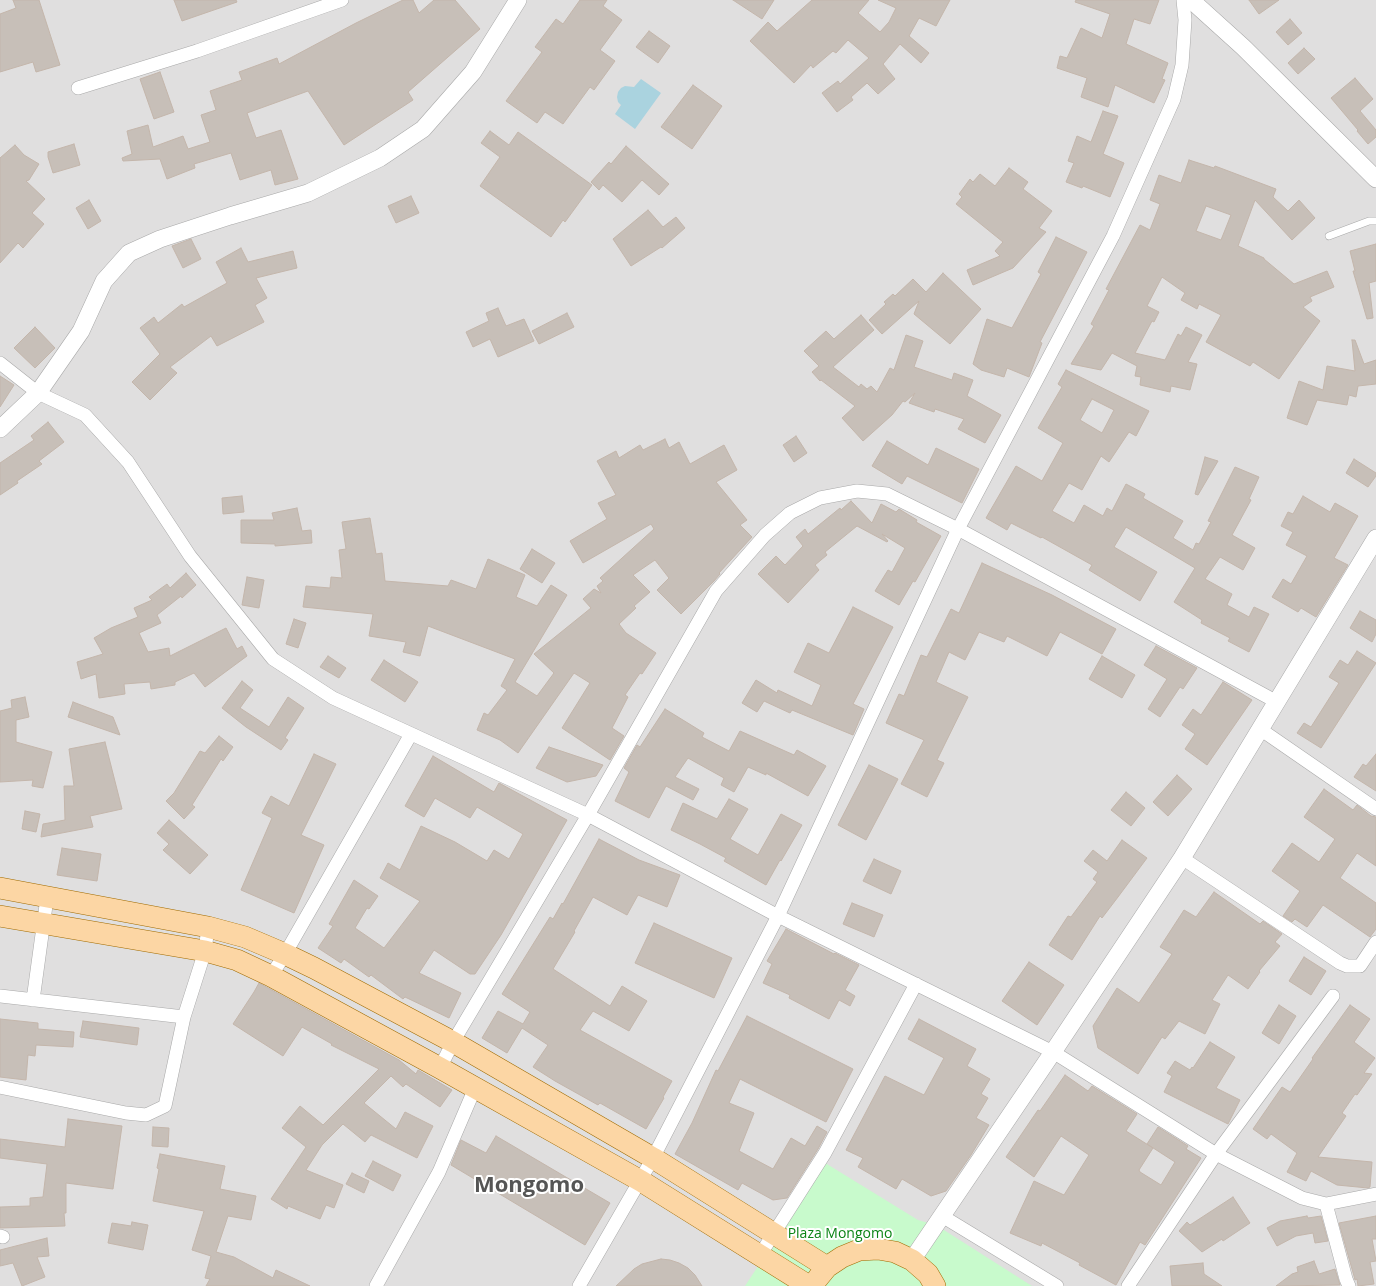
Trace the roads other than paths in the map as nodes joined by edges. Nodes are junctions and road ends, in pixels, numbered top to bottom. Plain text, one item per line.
1 (342, 0) edge
2 (518, 0) edge
3 (1183, 0) edge
4 (1191, 0) edge
5 (78, 88) dead end
6 (1376, 179) edge
7 (1376, 221) edge
8 (1329, 236) dead end
9 (0, 363) edge
10 (38, 393) junction
11 (0, 429) edge
12 (958, 529) junction
13 (1374, 545) edge
14 (1276, 702) junction
15 (1260, 729) junction
16 (411, 734) junction
17 (1376, 809) edge
18 (588, 815) junction
19 (1182, 858) junction
20 (0, 888) edge
21 (47, 898) junction
22 (0, 916) edge
23 (778, 916) junction
24 (44, 923) junction
25 (208, 927) junction
26 (1376, 942) edge
27 (205, 951) junction
28 (285, 954) junction
29 (271, 976) junction
30 (916, 984) junction
31 (0, 996) edge
32 (1334, 996) dead end
33 (33, 1000) junction
34 (184, 1017) junction
35 (453, 1042) junction
36 (1053, 1052) junction
37 (440, 1068) junction
38 (0, 1087) edge
39 (475, 1088) junction
40 (1216, 1154) junction
41 (653, 1158) junction
42 (641, 1181) junction
43 (1376, 1194) edge
44 (1326, 1204) junction
45 (942, 1216) junction
46 (773, 1233) junction
47 (760, 1255) junction
48 (912, 1260) junction
49 (827, 1267) junction
50 (376, 1286) edge
51 (579, 1286) edge
52 (809, 1286) edge
53 (813, 1286) edge
54 (935, 1286) edge
55 (1057, 1286) edge
56 (1128, 1286) edge
57 (1349, 1286) edge

1 - 5 street
2 - 10 street
3 - 12 street
4 - 6 street
7 - 8 lane
9 - 10 street
10 - 11 street
10 - 16 street
12 - 14 street
12 - 18 street
12 - 23 street
13 - 14 street
14 - 15 street
15 - 17 street
15 - 19 street
16 - 18 street
16 - 28 street
18 - 23 street
18 - 35 street
19 - 26 street
19 - 36 street
20 - 21 main road
21 - 24 street
21 - 25 main road
22 - 24 main road
23 - 30 street
23 - 41 street
24 - 27 main road
24 - 33 street
25 - 27 street
25 - 28 main road
27 - 29 main road
27 - 34 street
28 - 29 street
28 - 35 main road
29 - 37 main road
30 - 36 street
30 - 46 street
31 - 33 street
32 - 40 street
33 - 34 street
34 - 38 street
35 - 37 street
35 - 41 main road
36 - 40 street
36 - 45 street
37 - 39 main road
39 - 42 main road
39 - 50 street
40 - 44 street
40 - 56 street
41 - 42 street
41 - 46 main road
42 - 47 main road
42 - 51 street
43 - 44 street
44 - 57 street
45 - 48 street
45 - 55 street
46 - 47 street
46 - 49 main road
47 - 52 main road
48 - 49 main road
48 - 54 main road
49 - 53 main road

